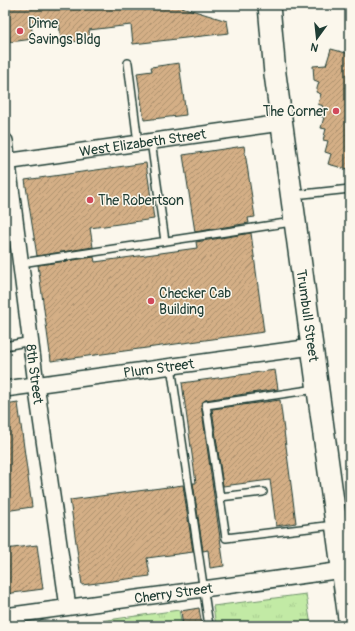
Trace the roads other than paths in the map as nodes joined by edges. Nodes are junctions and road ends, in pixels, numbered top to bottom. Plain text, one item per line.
1 (269, 5) edge
2 (128, 63) dead end
3 (281, 123) junction
4 (5, 141) edge
5 (144, 142) junction
6 (6, 161) edge
7 (350, 188) edge
8 (292, 196) junction
9 (295, 221) junction
10 (165, 241) junction
11 (21, 263) junction
12 (31, 341) junction
13 (5, 346) edge
14 (312, 347) junction
15 (171, 366) junction
16 (36, 384) junction
17 (5, 389) edge
18 (318, 389) junction
19 (262, 492) dead end
20 (220, 497) junction
21 (336, 524) junction
22 (346, 570) edge
23 (204, 589) junction
24 (68, 607) junction
25 (5, 616) edge
26 (209, 626) edge
27 (350, 626) edge

1 - 3 street, Trumbull Street
2 - 5 lane
3 - 5 street, West Elizabeth Street
3 - 8 street, Trumbull Street
4 - 6 street, 8th Street
5 - 6 street, West Elizabeth Street
5 - 10 lane
6 - 11 street, 8th Street
7 - 8 lane
8 - 9 street, Trumbull Street
9 - 10 lane
9 - 14 street, Trumbull Street
10 - 11 lane
11 - 12 street, 8th Street
12 - 13 lane
12 - 16 street, 8th Street
14 - 15 street, Plum Street
14 - 18 street, Trumbull Street
15 - 16 street, Plum Street
15 - 23 lane
16 - 17 street, Plum Street
16 - 24 street, 8th Street
18 - 20 lane
18 - 21 street, Trumbull Street
19 - 20 lane
20 - 21 lane
21 - 22 street, Trumbull Street
22 - 23 street, Cherry Street
22 - 27 street, Trumbull Street
23 - 24 street, Cherry Street
23 - 26 lane
24 - 25 street, Cherry Street

